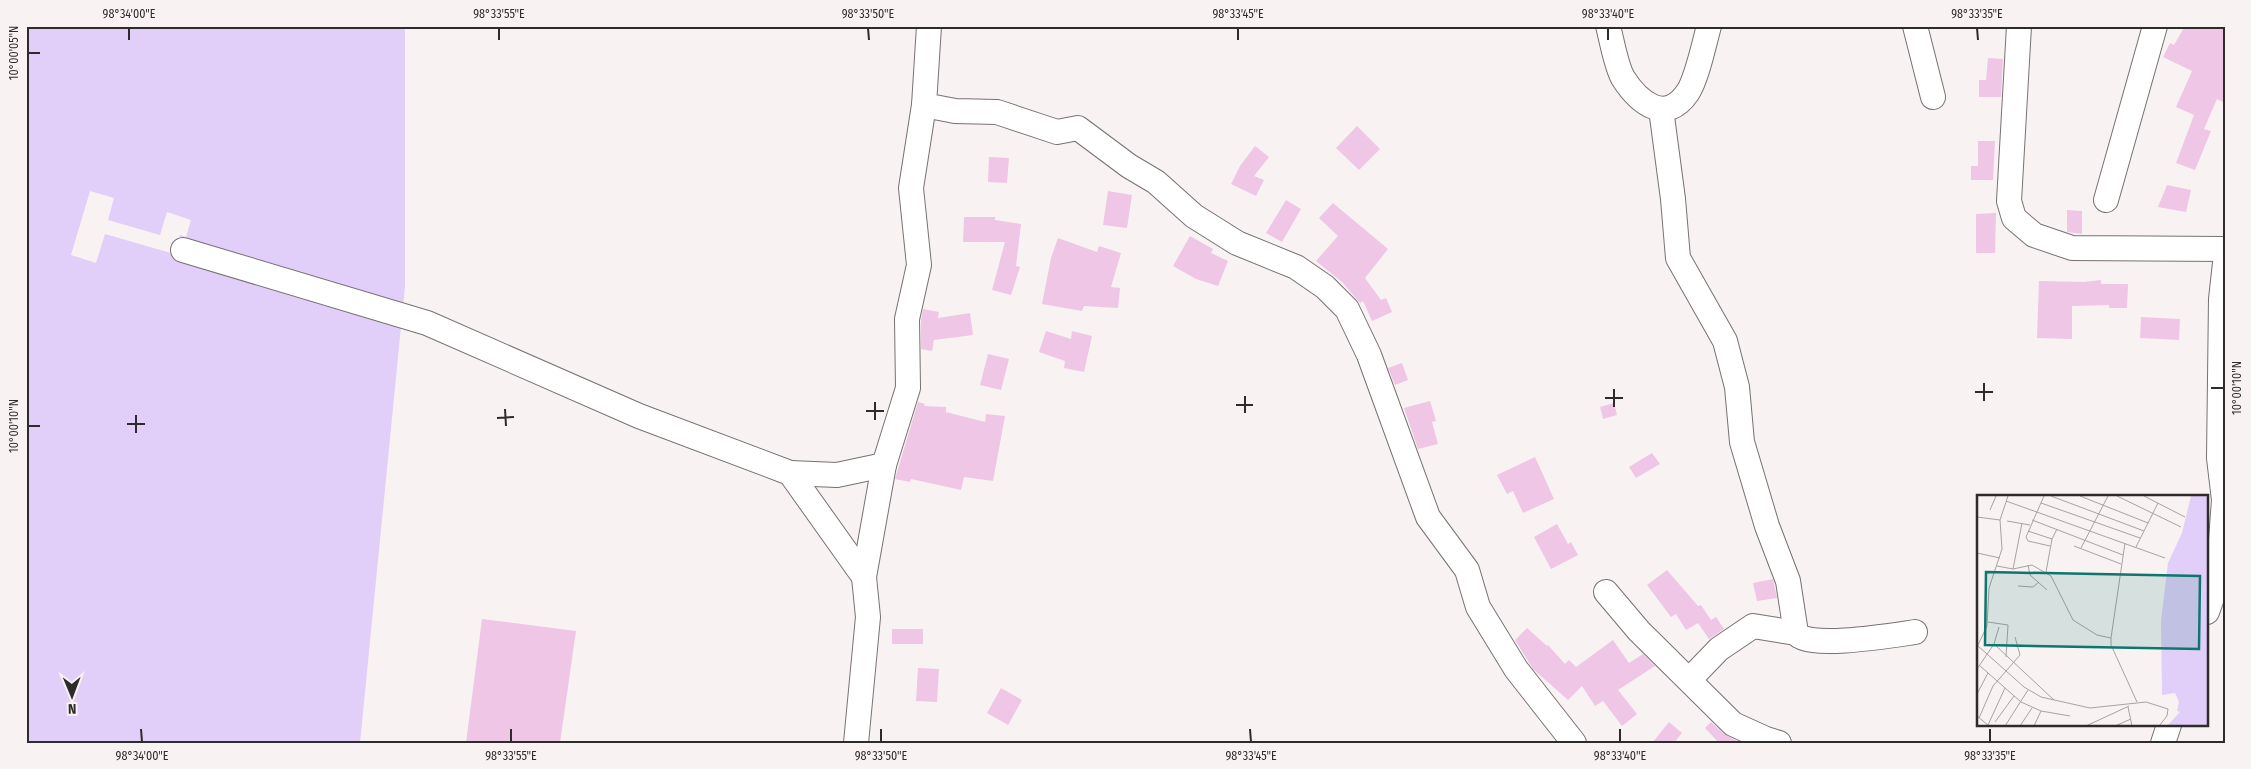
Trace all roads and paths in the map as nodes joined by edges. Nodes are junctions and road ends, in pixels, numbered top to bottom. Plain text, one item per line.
1 (929, 26) edge
2 (1608, 26) edge
3 (1709, 26) edge
4 (1915, 26) edge
5 (2019, 26) edge
6 (2154, 26) edge
7 (1934, 97) dead end
8 (924, 105) junction
9 (1661, 109) junction
10 (2106, 200) dead end
11 (2225, 249) edge
12 (183, 250) dead end
13 (2225, 263) edge
14 (2222, 458) edge
15 (884, 465) junction
16 (790, 473) junction
17 (864, 577) junction
18 (1606, 592) dead end
19 (2208, 609) edge
20 (1915, 632) dead end
21 (1796, 633) junction
22 (1690, 679) junction
23 (2168, 726) edge
24 (856, 743) edge
25 (1574, 743) edge
26 (1779, 743) edge
27 (2162, 743) edge

1 - 8 street
2 - 9 street
3 - 9 street
4 - 7 street
5 - 11 street
6 - 10 street
8 - 15 street
8 - 25 street
9 - 21 street
12 - 16 street
13 - 14 street
14 - 19 street
15 - 16 street
15 - 17 street
16 - 17 street
17 - 24 street
18 - 22 street
20 - 21 street
21 - 22 street
22 - 26 street
23 - 27 street

